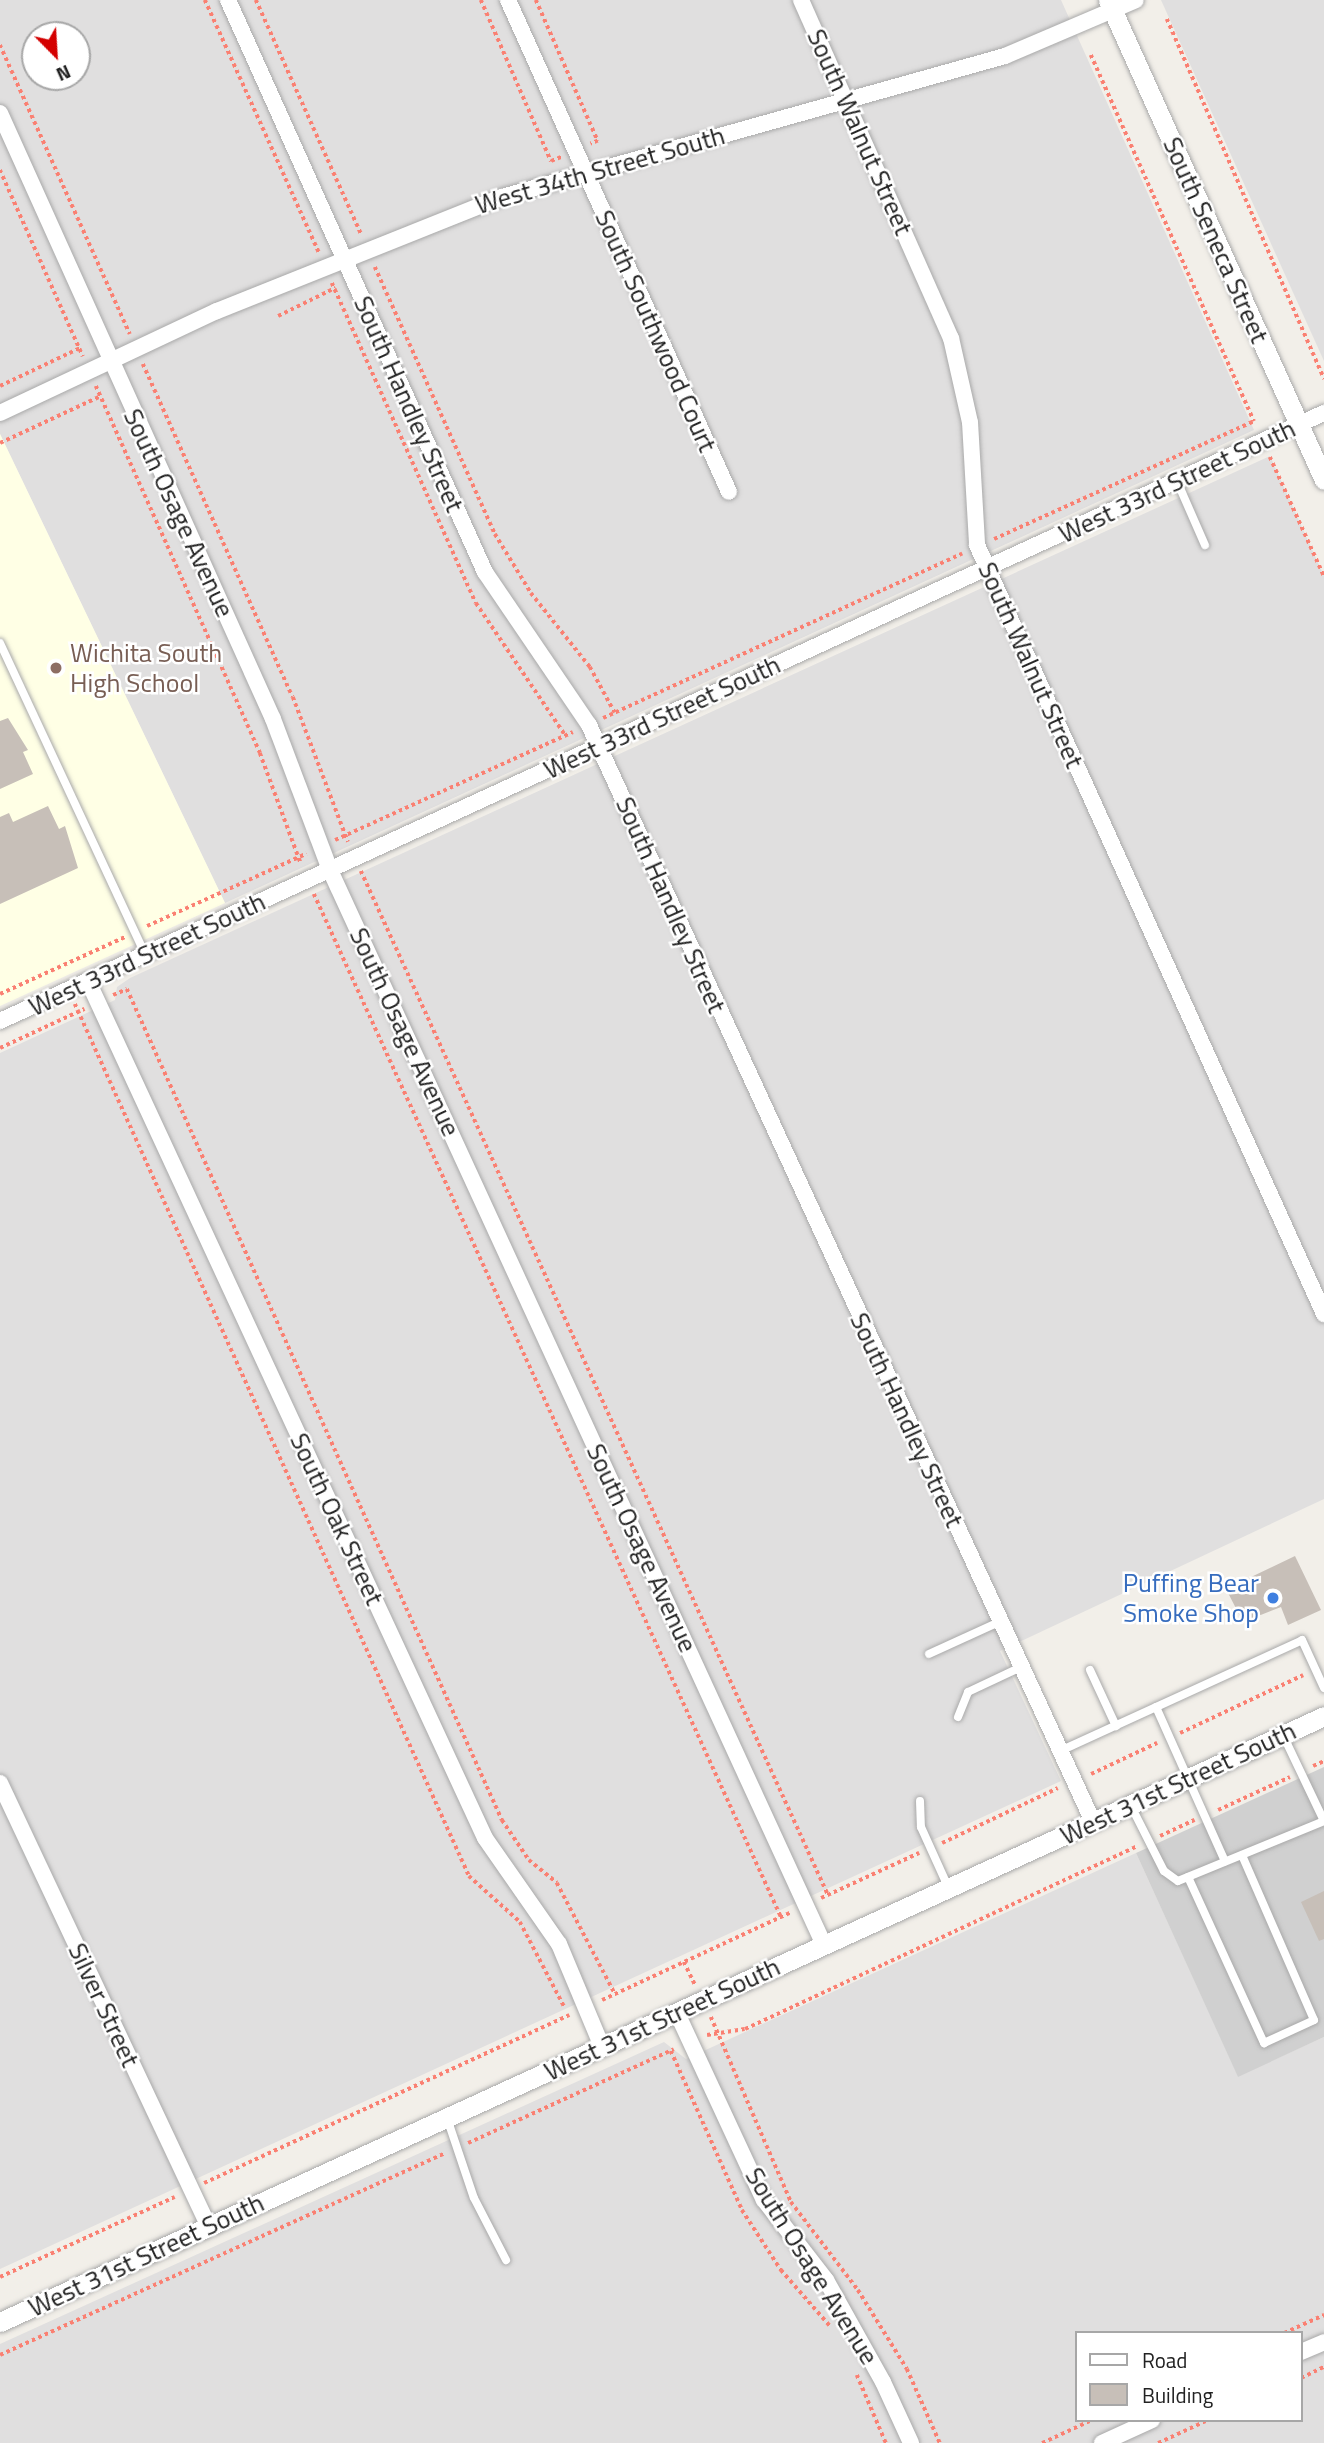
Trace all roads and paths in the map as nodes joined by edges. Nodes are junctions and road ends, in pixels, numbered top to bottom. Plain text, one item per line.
1 (228, 0) edge
2 (256, 0) edge
3 (508, 0) edge
4 (801, 0) edge
5 (1136, 0) edge
6 (1111, 5) edge
7 (1167, 19) dead end
8 (0, 45) edge
9 (1091, 55) dead end
10 (846, 100) junction
11 (0, 113) edge
12 (0, 170) edge
13 (584, 171) junction
14 (367, 247) junction
15 (344, 257) junction
16 (335, 288) dead end
17 (278, 316) dead end
18 (80, 348) junction
19 (136, 349) junction
20 (109, 361) junction
21 (89, 370) junction
22 (1324, 379) edge
23 (0, 386) edge
24 (101, 396) junction
25 (0, 413) edge
26 (1324, 413) edge
27 (1254, 421) junction
28 (1299, 425) junction
29 (1263, 441) junction
30 (0, 443) edge
31 (1324, 480) edge
32 (1177, 481) junction
33 (729, 492) dead end
34 (1205, 545) dead end
35 (978, 547) junction
36 (987, 568) junction
37 (1324, 576) edge
38 (0, 643) edge
39 (615, 713) junction
40 (589, 725) junction
41 (599, 746) junction
42 (345, 836) junction
43 (321, 847) junction
44 (298, 858) junction
45 (355, 858) junction
46 (330, 870) junction
47 (308, 880) junction
48 (134, 932) junction
49 (145, 954) junction
50 (58, 967) junction
51 (88, 981) junction
52 (69, 989) junction
53 (0, 994) edge
54 (98, 1002) junction
55 (79, 1011) junction
56 (0, 1021) edge
57 (0, 1048) edge
58 (1324, 1314) edge
59 (999, 1622) junction
60 (929, 1654) dead end
61 (1021, 1667) junction
62 (1090, 1670) dead end
63 (1315, 1670) junction
64 (1324, 1688) edge
65 (1156, 1707) junction
66 (1324, 1716) edge
67 (958, 1717) dead end
68 (1116, 1726) junction
69 (1283, 1735) junction
70 (1169, 1737) junction
71 (1060, 1752) junction
72 (1324, 1761) edge
73 (1301, 1772) junction
74 (1188, 1779) junction
75 (1074, 1781) junction
76 (0, 1783) edge
77 (920, 1801) dead end
78 (1131, 1805) junction
79 (1204, 1816) junction
80 (1324, 1821) edge
81 (1093, 1822) junction
82 (1149, 1841) junction
83 (930, 1848) junction
84 (1242, 1855) junction
85 (1225, 1861) junction
86 (1188, 1877) junction
87 (949, 1889) junction
88 (828, 1895) junction
89 (806, 1905) junction
90 (781, 1917) junction
91 (824, 1945) junction
92 (615, 1994) junction
93 (586, 2007) junction
94 (677, 2013) junction
95 (569, 2015) junction
96 (718, 2030) junction
97 (690, 2042) junction
98 (602, 2047) junction
99 (671, 2051) junction
100 (447, 2118) junction
101 (460, 2147) junction
102 (191, 2189) junction
103 (208, 2227) junction
104 (506, 2260) dead end
105 (0, 2277) edge
106 (1324, 2315) edge
107 (0, 2322) edge
108 (1288, 2331) edge
109 (835, 2332) dead end
110 (1324, 2342) edge
111 (1303, 2351) edge
112 (0, 2355) edge
113 (1324, 2367) edge
114 (854, 2368) dead end
115 (1303, 2377) edge
116 (1088, 2422) edge
117 (1148, 2422) edge
118 (1204, 2422) edge
119 (886, 2443) edge
120 (911, 2443) edge
121 (940, 2443) edge
122 (1042, 2443) edge
123 (1102, 2443) edge
124 (1158, 2443) edge

1 - 15 street, South Handley Street
2 - 14 path
3 - 13 street, South Southwood Court
4 - 10 street, South Walnut Street
5 - 6 street, West 34th Street South
6 - 10 street, West 34th Street South
6 - 28 street, South Seneca Street
7 - 22 path
8 - 19 path
9 - 27 path
10 - 13 street, West 34th Street South
10 - 35 street, South Walnut Street
11 - 20 street, South Osage Avenue
12 - 18 path
13 - 14 street, West 34th Street South
13 - 33 street, South Southwood Court
14 - 15 street, West 34th Street South
14 - 39 path
15 - 19 street, West 34th Street South
15 - 40 street, South Handley Street
16 - 17 path
18 - 21 path
18 - 23 path
19 - 20 street, West 34th Street South
19 - 42 path
20 - 21 street, West 34th Street South
20 - 43 street, South Osage Avenue
21 - 24 path
21 - 25 street, West 34th Street South
24 - 30 path
24 - 44 path
26 - 28 street, West 33rd Street South
27 - 29 path
27 - 35 path
28 - 29 street, West 33rd Street South
28 - 31 street, South Seneca Street
29 - 32 street, West 33rd Street South
29 - 37 path
32 - 34 lane
32 - 36 street, West 33rd Street South
35 - 36 street, South Walnut Street
35 - 39 path
36 - 41 street, West 33rd Street South
36 - 58 street, South Walnut Street
38 - 48 lane
39 - 40 path
40 - 41 street, South Handley Street
40 - 42 path
41 - 45 street, West 33rd Street South
41 - 59 street, South Handley Street
42 - 43 path
42 - 45 path
43 - 44 path
43 - 46 street, South Osage Avenue
44 - 47 path
44 - 48 path
45 - 46 street, West 33rd Street South
45 - 88 path
46 - 47 street, West 33rd Street South
46 - 89 street, South Osage Avenue
47 - 49 street, West 33rd Street South
47 - 90 path
48 - 49 lane
48 - 50 path
49 - 51 street, West 33rd Street South
50 - 52 path
50 - 53 path
51 - 52 street, West 33rd Street South
51 - 54 street, South Oak Street
52 - 55 path
52 - 56 street, West 33rd Street South
54 - 55 path
54 - 92 path
54 - 93 street, South Oak Street
55 - 57 path
55 - 95 path
59 - 60 lane
59 - 61 street, South Handley Street
61 - 67 lane
61 - 71 street, South Handley Street
62 - 68 lane
63 - 64 lane
63 - 65 lane
63 - 70 path
65 - 68 lane
65 - 70 lane
66 - 69 street, West 31st Street South
68 - 71 lane
69 - 73 lane
69 - 74 street, West 31st Street South
70 - 74 lane
70 - 75 path
71 - 75 street, South Handley Street
72 - 73 path
73 - 79 path
73 - 80 lane
74 - 78 street, West 31st Street South
74 - 79 lane
75 - 81 street, South Handley Street
75 - 83 path
76 - 102 street, Silver Street
77 - 83 lane
78 - 81 street, West 31st Street South
78 - 82 lane
79 - 82 path
79 - 85 lane
80 - 84 lane
81 - 87 street, West 31st Street South
82 - 86 lane
82 - 96 path
83 - 87 lane
83 - 88 path
84 - 85 lane
84 - 86 lane
85 - 86 lane
87 - 91 street, West 31st Street South
88 - 89 path
89 - 90 path
89 - 91 street, South Osage Avenue
90 - 92 path
91 - 94 street, West 31st Street South
92 - 93 path
93 - 95 path
93 - 98 street, South Oak Street
94 - 97 street, South Osage Avenue
94 - 98 street, West 31st Street South
95 - 102 path
96 - 97 path
96 - 121 path
97 - 99 path
97 - 120 street, South Osage Avenue
98 - 100 street, West 31st Street South
99 - 101 path
99 - 109 path
100 - 101 lane
100 - 103 street, West 31st Street South
101 - 104 lane
101 - 112 path
102 - 103 street, Silver Street
102 - 105 path
103 - 107 street, West 31st Street South
106 - 108 path
110 - 111 street
113 - 115 path
114 - 119 path
116 - 122 path
117 - 123 street
118 - 124 path

